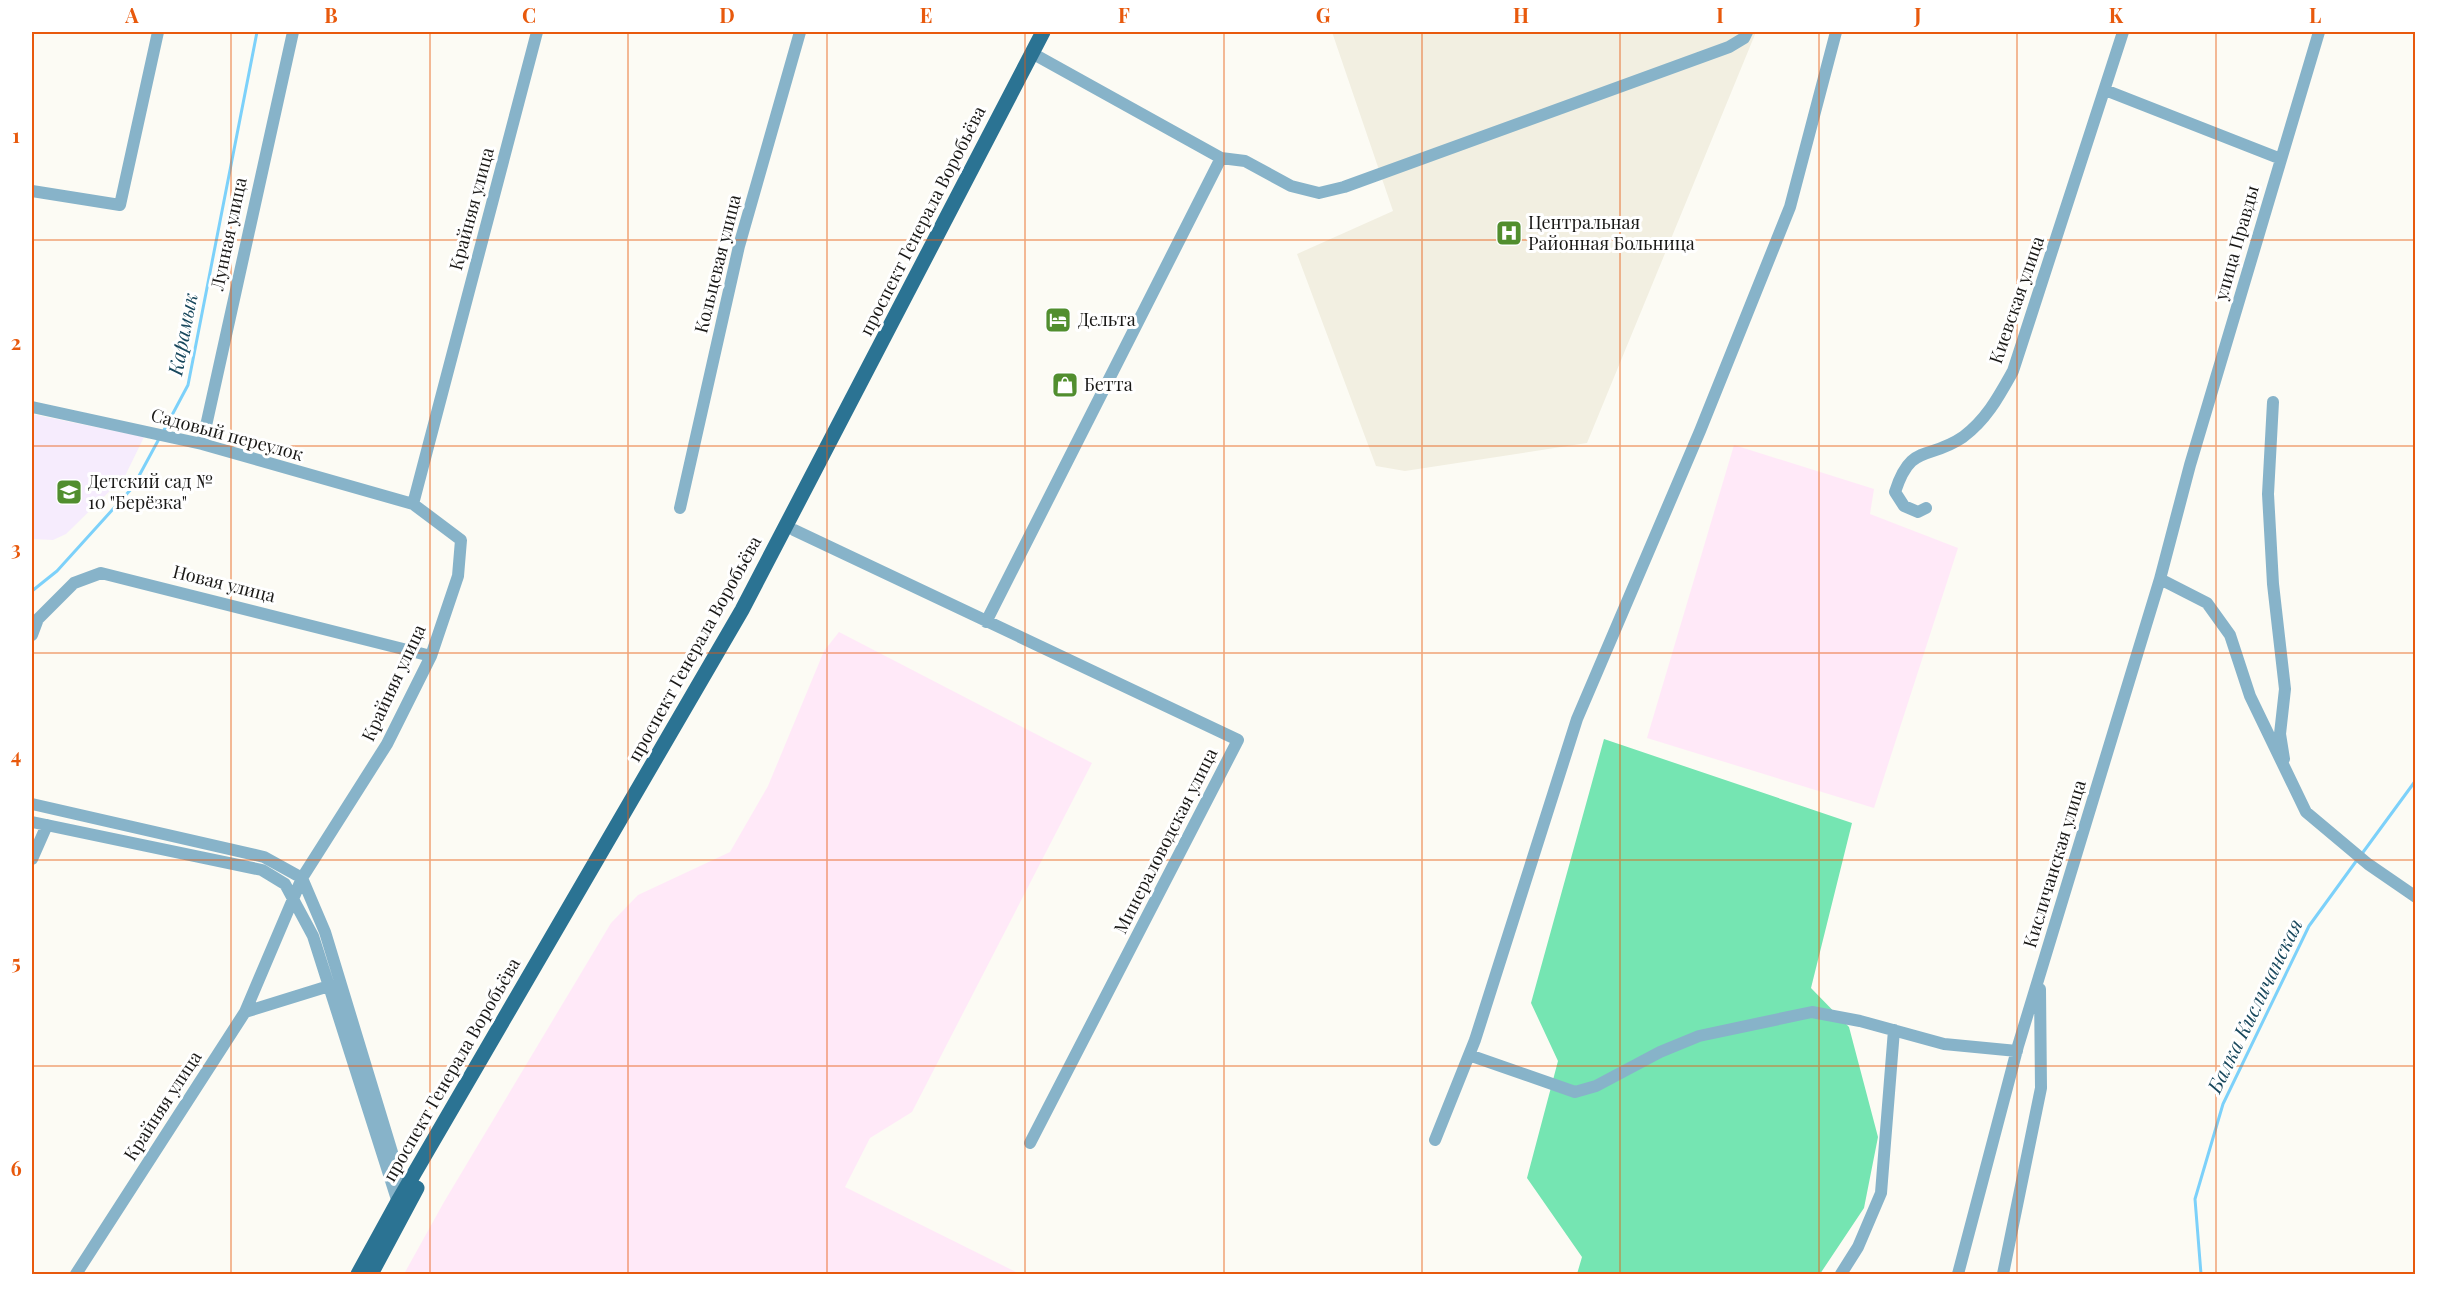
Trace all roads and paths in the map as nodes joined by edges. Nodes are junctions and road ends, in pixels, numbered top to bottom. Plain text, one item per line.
1 (158, 32) edge
2 (293, 32) edge
3 (537, 32) edge
4 (800, 32) edge
5 (1043, 32) edge
6 (1052, 32) edge
7 (1747, 32) edge
8 (1836, 32) edge
9 (2123, 32) edge
10 (2319, 32) edge
11 (1039, 57) junction
12 (2104, 90) junction
13 (1221, 158) junction
14 (2281, 159) junction
15 (32, 191) edge
16 (2273, 402) dead end
17 (32, 407) edge
18 (202, 444) junction
19 (2190, 465) joint
20 (413, 504) junction
21 (680, 508) dead end
22 (1926, 508) dead end
23 (794, 530) junction
24 (2160, 579) junction
25 (986, 622) junction
26 (32, 635) edge
27 (431, 656) junction
28 (2286, 772) junction
29 (32, 804) edge
30 (32, 822) edge
31 (47, 825) junction
32 (32, 858) edge
33 (302, 878) junction
34 (2415, 897) edge
35 (293, 899) junction
36 (2040, 976) junction
37 (329, 986) junction
38 (245, 1011) junction
39 (1894, 1030) junction
40 (2017, 1051) junction
41 (1469, 1055) junction
42 (1435, 1140) dead end
43 (1030, 1143) dead end
44 (403, 1203) junction
45 (76, 1275) edge
46 (358, 1275) edge
47 (371, 1275) edge
48 (1841, 1275) edge
49 (1958, 1275) edge
50 (2003, 1275) edge

1 - 15 street
2 - 18 street, Лунная улица
3 - 20 street, Крайняя улица
4 - 21 street, Кольцевая улица
5 - 44 main road, проспект Генерала Воробьёва
6 - 11 main road, проспект Генерала Воробьёва
7 - 13 street
8 - 41 street
9 - 12 street, Киевская улица
10 - 14 street, улица Правды
11 - 13 street
11 - 23 main road, проспект Генерала Воробьёва
12 - 14 street
12 - 22 street, Киевская улица
13 - 25 street
14 - 19 street, улица Правды
16 - 28 street
17 - 18 street, Садовый переулок
18 - 20 street, Садовый переулок
19 - 24 street, Кисличанская улица
20 - 27 street, Крайняя улица
23 - 25 street, Минераловодская улица
23 - 44 main road, проспект Генерала Воробьёва
24 - 28 street
24 - 36 street, Кисличанская улица
25 - 43 street, Минераловодская улица
26 - 27 street, Новая улица
27 - 33 street, Крайняя улица
28 - 34 street
29 - 33 street
30 - 31 street
31 - 32 street
31 - 35 street
33 - 35 street, Крайняя улица
33 - 44 street
35 - 37 street
35 - 38 street, Крайняя улица
36 - 40 street, Кисличанская улица
36 - 50 street
37 - 38 street
37 - 44 street
38 - 45 street, Крайняя улица
39 - 40 street
39 - 41 street
39 - 48 street
40 - 49 street, Кисличанская улица
41 - 42 street
44 - 46 main road, проспект Генерала Воробьёва
44 - 47 main road, проспект Генерала Воробьёва

